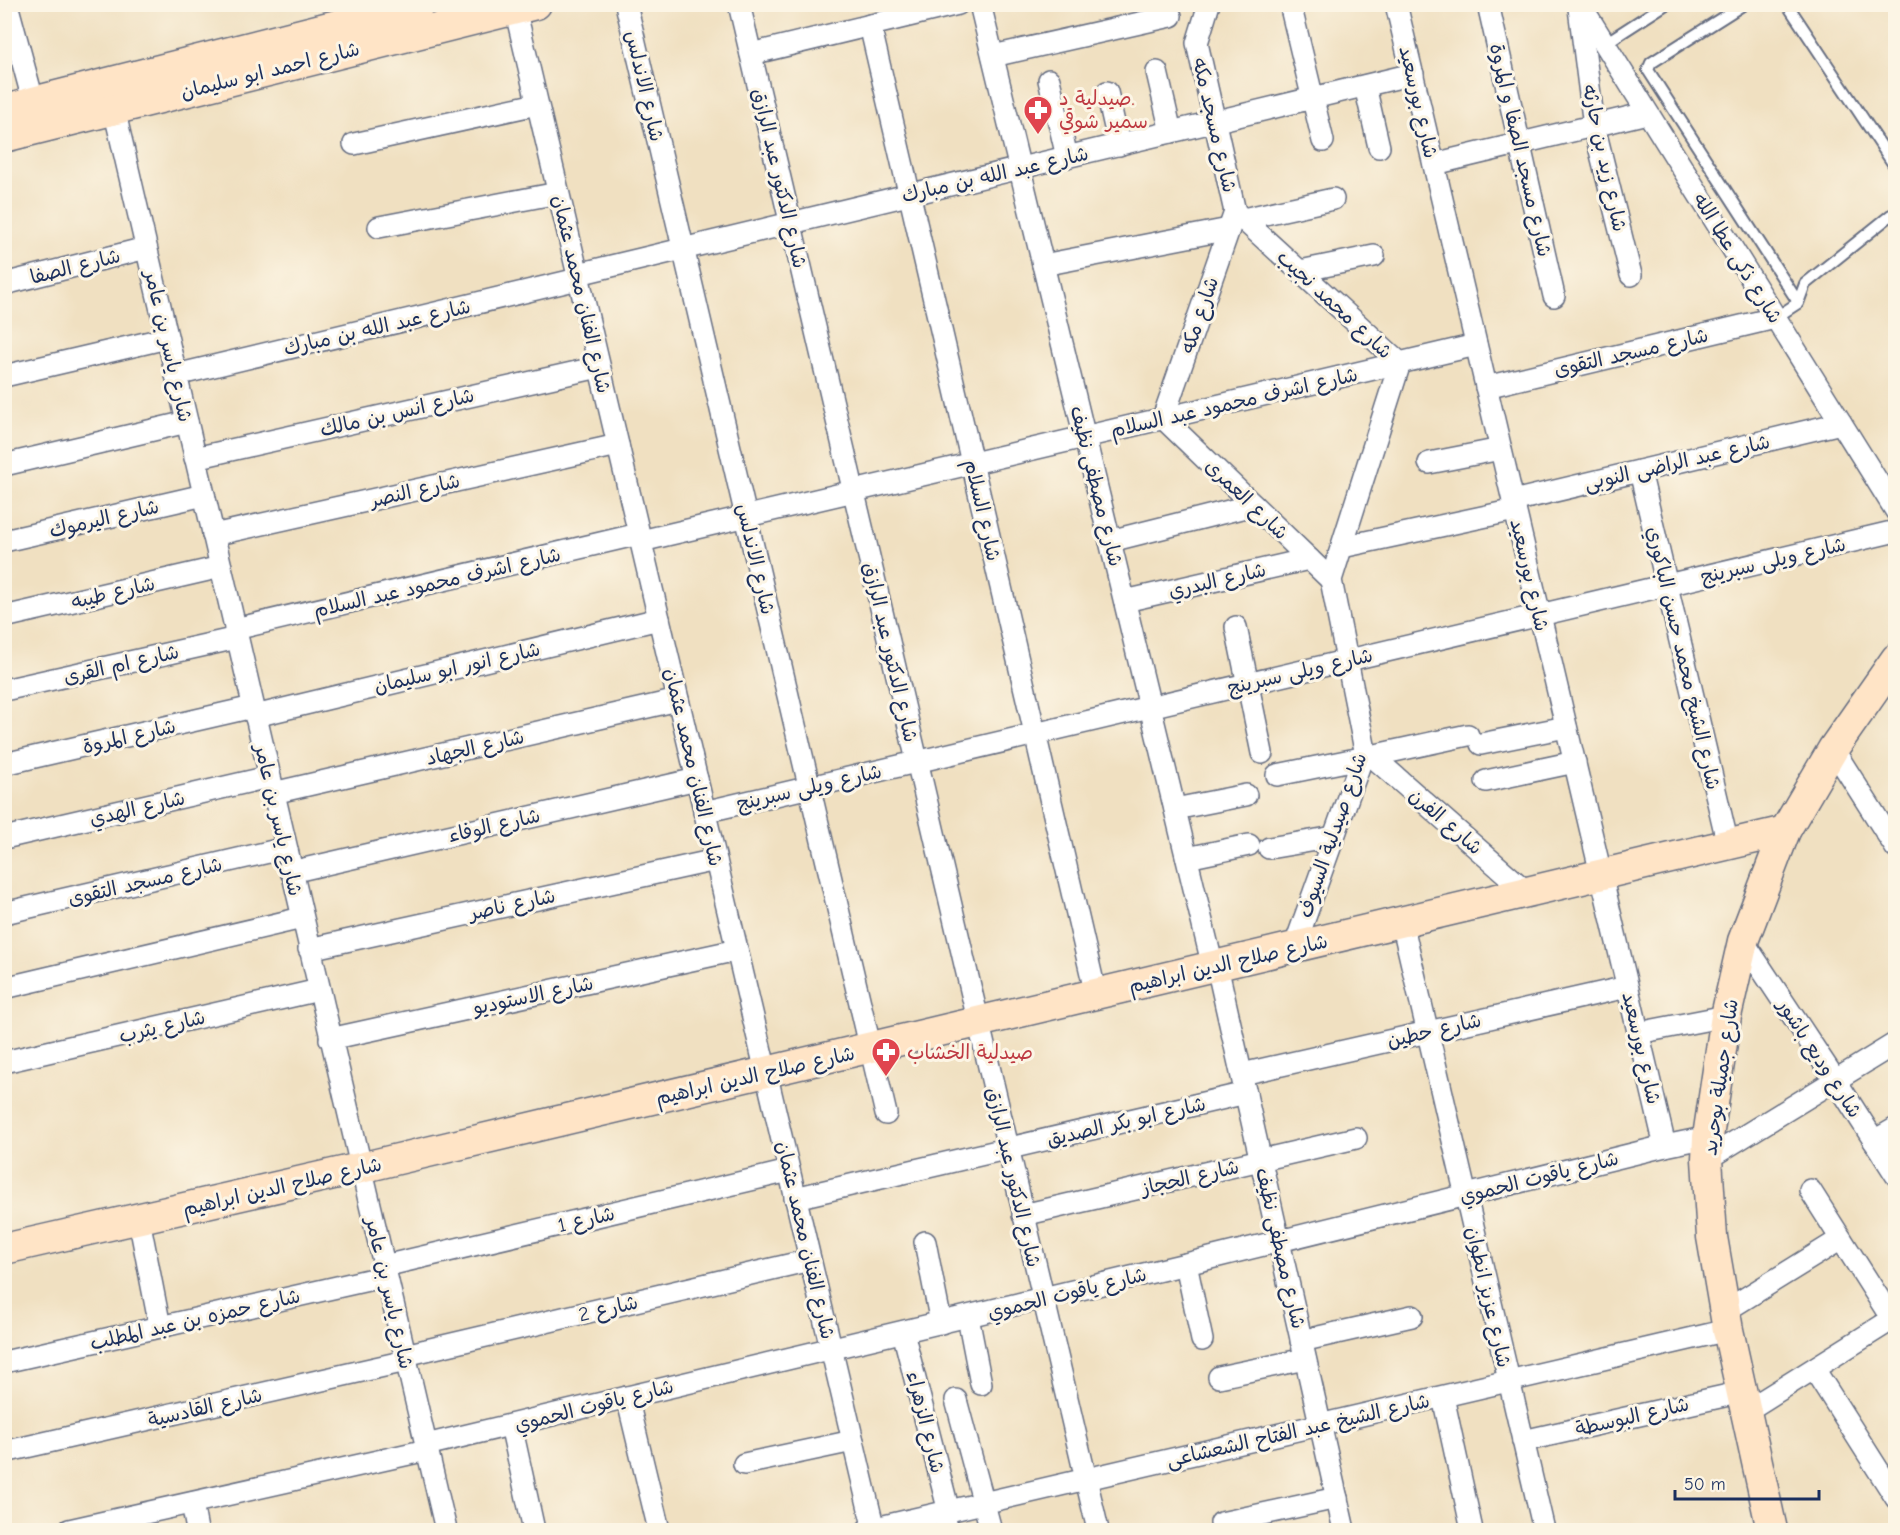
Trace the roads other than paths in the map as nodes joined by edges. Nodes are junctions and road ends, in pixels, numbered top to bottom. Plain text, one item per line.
1 (7, 4) edge
2 (420, 4) edge
3 (626, 4) edge
4 (739, 4) edge
5 (958, 4) edge
6 (980, 4) edge
7 (1209, 4) edge
8 (1290, 4) edge
9 (1396, 4) edge
10 (1488, 4) edge
11 (1579, 4) edge
12 (1666, 4) edge
13 (1744, 4) edge
14 (1787, 4) edge
15 (521, 6) edge
16 (1166, 10) edge
17 (870, 25) junction
18 (1197, 42) junction
19 (1604, 44) junction
20 (751, 54) junction
21 (993, 56) junction
22 (1157, 72) dead end
23 (1413, 74) junction
24 (1049, 80) dead end
25 (153, 85) junction
26 (1365, 86) junction
27 (1107, 92) dead end
28 (1312, 98) junction
29 (537, 104) junction
30 (114, 109) junction
31 (4, 111) edge
32 (1647, 113) junction
33 (37, 115) junction
34 (1215, 122) junction
35 (1594, 126) junction
36 (1171, 132) junction
37 (4, 138) edge
38 (1323, 141) dead end
39 (354, 144) dead end
40 (1520, 144) junction
41 (1119, 145) junction
42 (1379, 147) dead end
43 (1067, 157) junction
44 (1434, 164) junction
45 (1020, 168) junction
46 (1896, 168) edge
47 (558, 193) junction
48 (909, 195) junction
49 (1333, 199) dead end
50 (1891, 215) dead end
51 (1236, 220) junction
52 (791, 223) junction
53 (379, 227) dead end
54 (146, 248) junction
55 (683, 249) junction
56 (1374, 256) dead end
57 (1043, 265) junction
58 (1300, 271) junction
59 (1630, 275) dead end
60 (578, 277) junction
61 (4, 284) edge
62 (1554, 296) dead end
63 (1798, 302) junction
64 (1775, 318) junction
65 (167, 338) junction
66 (1476, 345) junction
67 (1400, 363) junction
68 (599, 367) junction
69 (176, 375) junction
70 (4, 376) edge
71 (1486, 387) junction
72 (1162, 418) junction
73 (187, 422) junction
74 (1841, 423) junction
75 (1085, 437) junction
76 (618, 445) junction
77 (1501, 448) junction
78 (195, 458) junction
79 (972, 463) junction
80 (1429, 463) dead end
81 (4, 465) edge
82 (1640, 471) junction
83 (853, 491) junction
84 (204, 495) junction
85 (1253, 505) junction
86 (1514, 505) junction
87 (1896, 511) edge
88 (746, 516) junction
89 (1896, 531) edge
90 (213, 535) junction
91 (640, 537) junction
92 (1110, 541) junction
93 (4, 542) edge
94 (1342, 547) junction
95 (1309, 559) junction
96 (220, 567) junction
97 (1331, 580) junction
98 (1667, 584) junction
99 (1125, 601) junction
100 (1540, 615) junction
101 (4, 616) edge
102 (659, 619) junction
103 (1236, 627) dead end
104 (236, 634) junction
105 (1896, 659) edge
106 (1347, 660) junction
107 (1248, 683) junction
108 (4, 690) edge
109 (678, 700) junction
110 (1150, 706) junction
111 (254, 712) junction
112 (1566, 727) junction
113 (1035, 733) junction
114 (1833, 749) junction
115 (1262, 753) dead end
116 (1366, 755) junction
117 (916, 762) junction
118 (1575, 762) junction
119 (4, 764) edge
120 (1277, 775) dead end
121 (697, 779) junction
122 (1486, 781) dead end
123 (271, 785) junction
124 (809, 787) junction
125 (1246, 795) dead end
126 (1175, 809) junction
127 (704, 812) junction
128 (1785, 831) junction
129 (1334, 837) junction
130 (4, 838) edge
131 (1728, 845) junction
132 (286, 848) junction
133 (1896, 848) edge
134 (1187, 858) junction
135 (716, 860) junction
136 (291, 872) junction
137 (1601, 875) junction
138 (1528, 892) junction
139 (4, 913) edge
140 (302, 918) junction
141 (1402, 922) junction
142 (1743, 941) junction
143 (1294, 948) junction
144 (309, 949) junction
145 (737, 950) junction
146 (1215, 966) junction
147 (1627, 987) junction
148 (4, 988) edge
149 (319, 990) junction
150 (1096, 995) junction
151 (1726, 1016) junction
152 (978, 1023) junction
153 (1428, 1032) junction
154 (1638, 1033) junction
155 (330, 1039) junction
156 (1896, 1043) edge
157 (871, 1048) junction
158 (4, 1062) edge
159 (766, 1073) junction
160 (1836, 1081) junction
161 (1244, 1083) junction
162 (886, 1114) dead end
163 (1896, 1128) edge
164 (1356, 1138) dead end
165 (1874, 1141) junction
166 (1665, 1146) junction
167 (1007, 1148) junction
168 (1707, 1148) junction
169 (1261, 1160) junction
170 (360, 1168) junction
171 (789, 1171) junction
172 (1896, 1175) edge
173 (1809, 1190) dead end
174 (1466, 1195) junction
175 (795, 1198) junction
176 (1023, 1215) junction
177 (139, 1219) junction
178 (1841, 1239) junction
179 (924, 1242) dead end
180 (1279, 1242) junction
181 (4, 1250) edge
182 (810, 1260) junction
183 (1186, 1264) junction
184 (385, 1271) junction
185 (1042, 1299) junction
186 (1412, 1316) dead end
187 (968, 1317) junction
188 (1894, 1318) edge
189 (1727, 1321) junction
190 (941, 1323) junction
191 (160, 1327) junction
192 (903, 1332) junction
193 (1202, 1340) dead end
194 (831, 1348) junction
195 (1303, 1350) junction
196 (405, 1358) junction
197 (4, 1362) edge
198 (1814, 1369) junction
199 (1219, 1377) dead end
200 (1509, 1381) junction
201 (981, 1384) dead end
202 (627, 1397) junction
203 (1443, 1397) junction
204 (956, 1400) dead end
205 (1744, 1401) junction
206 (511, 1425) junction
207 (1320, 1425) junction
208 (853, 1441) junction
209 (1523, 1441) junction
210 (426, 1448) junction
211 (4, 1452) edge
212 (744, 1464) dead end
213 (1086, 1480) junction
214 (1337, 1498) junction
215 (1896, 1498) edge
216 (192, 1503) junction
217 (984, 1503) junction
218 (946, 1518) edge
219 (1221, 1523) dead end
220 (69, 1530) edge
221 (197, 1530) edge
222 (446, 1530) edge
223 (534, 1530) edge
224 (659, 1530) edge
225 (872, 1530) edge
226 (991, 1530) edge
227 (1098, 1530) edge
228 (1344, 1530) edge
229 (1472, 1530) edge
230 (1544, 1530) edge
231 (1769, 1530) edge

1 - 33 street
2 - 25 street, شارع احمد ابو سليمان
3 - 55 street, شارع الاندلس
4 - 20 street, شارع الدكتور عبد الرازق
5 - 17 street
6 - 21 street, شارع مصطفى نظيف
7 - 18 street, شارع مسجد مكه
8 - 28 street
9 - 23 street, شارع بورسعيد
10 - 40 street, شارع مسجد الصفا و المروة
11 - 19 street, شارع ذكى عطا الله
11 - 35 street, شارع زيد بن حارثه
12 - 19 lane
13 - 63 lane
14 - 46 lane
15 - 25 street, شارع احمد ابو سليمان
15 - 29 street, شارع الفنان محمد عثمان
16 - 18 street
16 - 21 street
17 - 20 street
17 - 48 street, شارع السلام
18 - 34 street, شارع مسجد مكه
19 - 32 street, شارع ذكى عطا الله
20 - 52 street, شارع الدكتور عبد الرازق
21 - 45 street, شارع مصطفى نظيف
22 - 36 street
23 - 26 street, شارع عبد الله بن مبارك
23 - 44 street, شارع بورسعيد
24 - 43 street
25 - 30 street, شارع احمد ابو سليمان
25 - 33 street, شارع احمد ابو سليمان
26 - 28 street, شارع عبد الله بن مبارك
26 - 42 street
27 - 41 street
28 - 34 street, شارع عبد الله بن مبارك
28 - 38 street
29 - 39 street
29 - 47 street, شارع الفنان محمد عثمان
30 - 33 street, شارع احمد ابو سليمان
30 - 54 street, شارع ياسر بن عامر
31 - 33 street, شارع احمد ابو سليمان
32 - 35 street
32 - 64 street, شارع ذكى عطا الله
33 - 37 street, شارع احمد ابو سليمان
34 - 36 street, شارع عبد الله بن مبارك
34 - 51 street, شارع مسجد مكه
35 - 40 street
35 - 59 street, شارع زيد بن حارثه
36 - 41 street, شارع عبد الله بن مبارك
40 - 44 street
40 - 62 street, شارع مسجد الصفا و المروة
41 - 43 street, شارع عبد الله بن مبارك
43 - 45 street, شارع عبد الله بن مبارك
44 - 66 street, شارع بورسعيد
45 - 48 street, شارع عبد الله بن مبارك
45 - 57 street, شارع مصطفى نظيف
47 - 53 street
47 - 60 street, شارع الفنان محمد عثمان
48 - 52 street, شارع عبد الله بن مبارك
48 - 79 street, شارع السلام
49 - 51 street
50 - 63 lane
51 - 57 street
51 - 58 street, شارع محمد نجيب
51 - 72 street, شارع مكه
52 - 55 street, شارع عبد الله بن مبارك
52 - 83 street, شارع الدكتور عبد الرازق
54 - 61 street, شارع الصفا
54 - 65 street, شارع ياسر بن عامر
55 - 60 street, شارع عبد الله بن مبارك
55 - 88 street, شارع الاندلس
56 - 58 street
57 - 75 street, شارع مصطفى نظيف
58 - 67 street, شارع محمد نجيب
60 - 68 street, شارع الفنان محمد عثمان
60 - 69 street, شارع عبد الله بن مبارك
63 - 64 lane
64 - 71 street, شارع مسجد التقوى
64 - 74 street, شارع ذكى عطا الله
65 - 69 street, شارع ياسر بن عامر
65 - 70 street
66 - 67 street, شارع اشرف محمود عبد السلام
66 - 71 street, شارع بورسعيد
67 - 72 street, شارع اشرف محمود عبد السلام
67 - 94 street, شارع محمد نجيب
68 - 76 street, شارع الفنان محمد عثمان
68 - 78 street, شارع انس بن مالك
69 - 73 street, شارع ياسر بن عامر
71 - 77 street, شارع بورسعيد
72 - 75 street, شارع اشرف محمود عبد السلام
72 - 85 street, شارع العمرى
73 - 78 street, شارع ياسر بن عامر
73 - 81 street
74 - 82 street, شارع عبد الراضى النوبى
74 - 87 street, شارع ذكى عطا الله
75 - 79 street, شارع اشرف محمود عبد السلام
75 - 92 street, شارع مصطفى نظيف
76 - 90 street, شارع النصر
76 - 91 street, شارع الفنان محمد عثمان
77 - 80 street
77 - 86 street, شارع بورسعيد
78 - 84 street, شارع ياسر بن عامر
79 - 83 street, شارع اشرف محمود عبد السلام
79 - 113 street, شارع السلام
82 - 86 street, شارع عبد الراضى النوبى
82 - 98 street, شارع الشيخ محمد حسن الباكوري
83 - 88 street, شارع اشرف محمود عبد السلام
83 - 117 street, شارع الدكتور عبد الرازق
84 - 90 street, شارع ياسر بن عامر
84 - 93 street, شارع اليرموك
85 - 92 street
85 - 95 street, شارع العمرى
86 - 94 street, شارع عبد الراضى النوبى
86 - 100 street, شارع بورسعيد
88 - 91 street, شارع اشرف محمود عبد السلام
88 - 124 street, شارع الاندلس
89 - 98 street, شارع ويلى سبرينج
90 - 96 street, شارع ياسر بن عامر
91 - 102 street, شارع الفنان محمد عثمان
91 - 104 street, شارع اشرف محمود عبد السلام
92 - 99 street, شارع مصطفى نظيف
94 - 97 street, شارع محمد نجيب
95 - 97 street, شارع العمرى
95 - 99 street, شارع البدري
96 - 101 street, شارع طيبه
96 - 104 street, شارع ياسر بن عامر
97 - 106 street, شارع صيدلية السيوف
98 - 100 street, شارع ويلى سبرينج
98 - 131 street, شارع الشيخ محمد حسن الباكوري
99 - 110 street, شارع مصطفى نظيف
100 - 106 street, شارع ويلى سبرينج
100 - 112 street, شارع بورسعيد
102 - 109 street, شارع الفنان محمد عثمان
102 - 111 street, شارع انور ابو سليمان
103 - 107 street
104 - 108 street, شارع ام القرى
104 - 111 street, شارع ياسر بن عامر
105 - 114 street, شارع جميلة بوحريد
106 - 107 street, شارع ويلى سبرينج
106 - 116 street, شارع صيدلية السيوف
107 - 110 street, شارع ويلى سبرينج
107 - 115 street
109 - 121 street, شارع الفنان محمد عثمان
109 - 123 street, شارع الجهاد
110 - 113 street, شارع ويلى سبرينج
110 - 126 street, شارع مصطفى نظيف
111 - 119 street, شارع المروة
111 - 123 street, شارع ياسر بن عامر
112 - 116 street
112 - 118 street, شارع بورسعيد
113 - 117 street, شارع ويلى سبرينج
113 - 150 street, شارع السلام
114 - 128 street, شارع جميلة بوحريد
114 - 133 street
116 - 120 street
116 - 129 street, شارع صيدلية السيوف
116 - 138 street, شارع الفرن
117 - 124 street, شارع ويلى سبرينج
117 - 152 street, شارع الدكتور عبد الرازق
118 - 122 street
118 - 137 street, شارع بورسعيد
121 - 127 street, شارع الفنان محمد عثمان
121 - 136 street, شارع الوفاء
123 - 130 street, شارع الهدي
123 - 132 street, شارع ياسر بن عامر
124 - 127 street, شارع ويلى سبرينج
124 - 157 street, شارع الاندلس
125 - 126 street
126 - 134 street, شارع مصطفى نظيف
127 - 135 street, شارع الفنان محمد عثمان
128 - 131 street, شارع صلاح الدين ابراهيم
128 - 142 street, شارع جميلة بوحريد
129 - 134 street
129 - 143 street, شارع صيدلية السيوف
131 - 137 street, شارع صلاح الدين ابراهيم
132 - 136 street, شارع ياسر بن عامر
132 - 139 street, شارع مسجد التقوى
134 - 146 street, شارع مصطفى نظيف
135 - 144 street, شارع ناصر
135 - 145 street, شارع الفنان محمد عثمان
136 - 140 street, شارع ياسر بن عامر
137 - 138 street, شارع صلاح الدين ابراهيم
137 - 147 street, شارع بورسعيد
138 - 141 street, شارع صلاح الدين ابراهيم
140 - 144 street, شارع ياسر بن عامر
140 - 148 street
141 - 143 street, شارع صلاح الدين ابراهيم
141 - 153 street, شارع عزيز انطوان
142 - 151 street, شارع جميلة بوحريد
142 - 160 street, شارع وديع باشور
143 - 146 street, شارع صلاح الدين ابراهيم
144 - 149 street, شارع ياسر بن عامر
145 - 155 street, شارع الاستوديو
145 - 159 street, شارع الفنان محمد عثمان
146 - 150 street, شارع صلاح الدين ابراهيم
146 - 161 street, شارع مصطفى نظيف
147 - 153 street, شارع حطين
147 - 154 street, شارع بورسعيد
149 - 155 street, شارع ياسر بن عامر
149 - 158 street, شارع يثرب
150 - 152 street, شارع صلاح الدين ابراهيم
151 - 154 street
151 - 168 street, شارع جميلة بوحريد
152 - 157 street, شارع صلاح الدين ابراهيم
152 - 167 street, شارع الدكتور عبد الرازق
153 - 161 street, شارع حطين
153 - 174 street, شارع عزيز انطوان
154 - 166 street, شارع بورسعيد
155 - 170 street, شارع ياسر بن عامر
156 - 160 street, شارع ياقوت الحموي
157 - 159 street, شارع صلاح الدين ابراهيم
157 - 162 street, شارع الاندلس
159 - 170 street, شارع صلاح الدين ابراهيم
159 - 171 street, شارع الفنان محمد عثمان
160 - 165 street, شارع وديع باشور
160 - 168 street, شارع ياقوت الحموي
161 - 167 street, شارع ابو بكر الصديق
161 - 169 street, شارع مصطفى نظيف
163 - 165 street
164 - 169 street, شارع الحجاز
165 - 172 street, شارع وديع باشور
166 - 168 street, شارع ياقوت الحموي
166 - 174 street, شارع ياقوت الحموي
167 - 175 street, شارع ابو بكر الصديق
167 - 176 street, شارع الدكتور عبد الرازق
168 - 189 street, شارع جميلة بوحريد
169 - 176 street, شارع الحجاز
169 - 180 street, شارع مصطفى نظيف
170 - 177 street, شارع صلاح الدين ابراهيم
170 - 184 street, شارع ياسر بن عامر
171 - 175 street, شارع الفنان محمد عثمان
171 - 184 street, شارع 1
173 - 178 street
174 - 180 street, شارع ياقوت الحموي
174 - 200 street, شارع عزيز انطوان
175 - 182 street, شارع الفنان محمد عثمان
176 - 185 street, شارع الدكتور عبد الرازق
177 - 181 street, شارع صلاح الدين ابراهيم
177 - 191 street
178 - 188 street
178 - 189 street, شارع الشيخ عبد الفتاح الشعشاعى
179 - 190 street
180 - 183 street, شارع ياقوت الحموي
180 - 195 street, شارع مصطفى نظيف
182 - 194 street, شارع الفنان محمد عثمان
182 - 196 street, شارع 2
183 - 185 street, شارع ياقوت الحموي
183 - 193 street
184 - 191 street, شارع حمزه بن عبد المطلب
184 - 196 street, شارع ياسر بن عامر
185 - 187 street, شارع ياقوت الحموي
185 - 213 street, شارع الدكتور عبد الرازق
186 - 195 street
187 - 190 street, شارع ياقوت الحموي
187 - 201 street
188 - 198 street, شارع البوسطة
189 - 200 street, شارع الشيخ عبد الفتاح الشعشاعى
189 - 205 street, شارع جميلة بوحريد
190 - 192 street, شارع ياقوت الحموي
191 - 197 street, شارع حمزه بن عبد المطلب
192 - 194 street, شارع ياقوت الحموي
192 - 218 street, شارع الزهراء
194 - 202 street, شارع ياقوت الحموي
194 - 208 street, شارع الفنان محمد عثمان
195 - 199 street
195 - 207 street, شارع مصطفى نظيف
196 - 210 street, شارع ياسر بن عامر
196 - 211 street, شارع القادسية
198 - 205 street, شارع البوسطة
198 - 215 street
200 - 203 street, شارع الشيخ عبد الفتاح الشعشاعى
200 - 209 street, شارع عزيز انطوان
202 - 206 street, شارع ياقوت الحموي
202 - 224 street
203 - 207 street, شارع الشيخ عبد الفتاح الشعشاعى
203 - 229 street
204 - 217 street
205 - 209 street, شارع البوسطة
205 - 231 street, شارع جميلة بوحريد
206 - 210 street, شارع ياقوت الحموي
206 - 223 street
207 - 213 street, شارع الشيخ عبد الفتاح الشعشاعى
207 - 214 street, شارع مصطفى نظيف
208 - 212 street
208 - 225 street, شارع الفنان محمد عثمان
209 - 230 street, شارع عزيز انطوان
210 - 216 street, شارع ياقوت الحموي
210 - 222 street, شارع ياسر بن عامر
213 - 217 street, شارع الشيخ عبد الفتاح الشعشاعى
213 - 227 street, شارع الدكتور عبد الرازق
214 - 219 street
214 - 228 street, شارع مصطفى نظيف
216 - 220 street, شارع ياقوت الحموي
216 - 221 street
217 - 218 street, شارع الشيخ عبد الفتاح الشعشاعى
217 - 226 street
218 - 225 street, شارع الشيخ عبد الفتاح الشعشاعى

